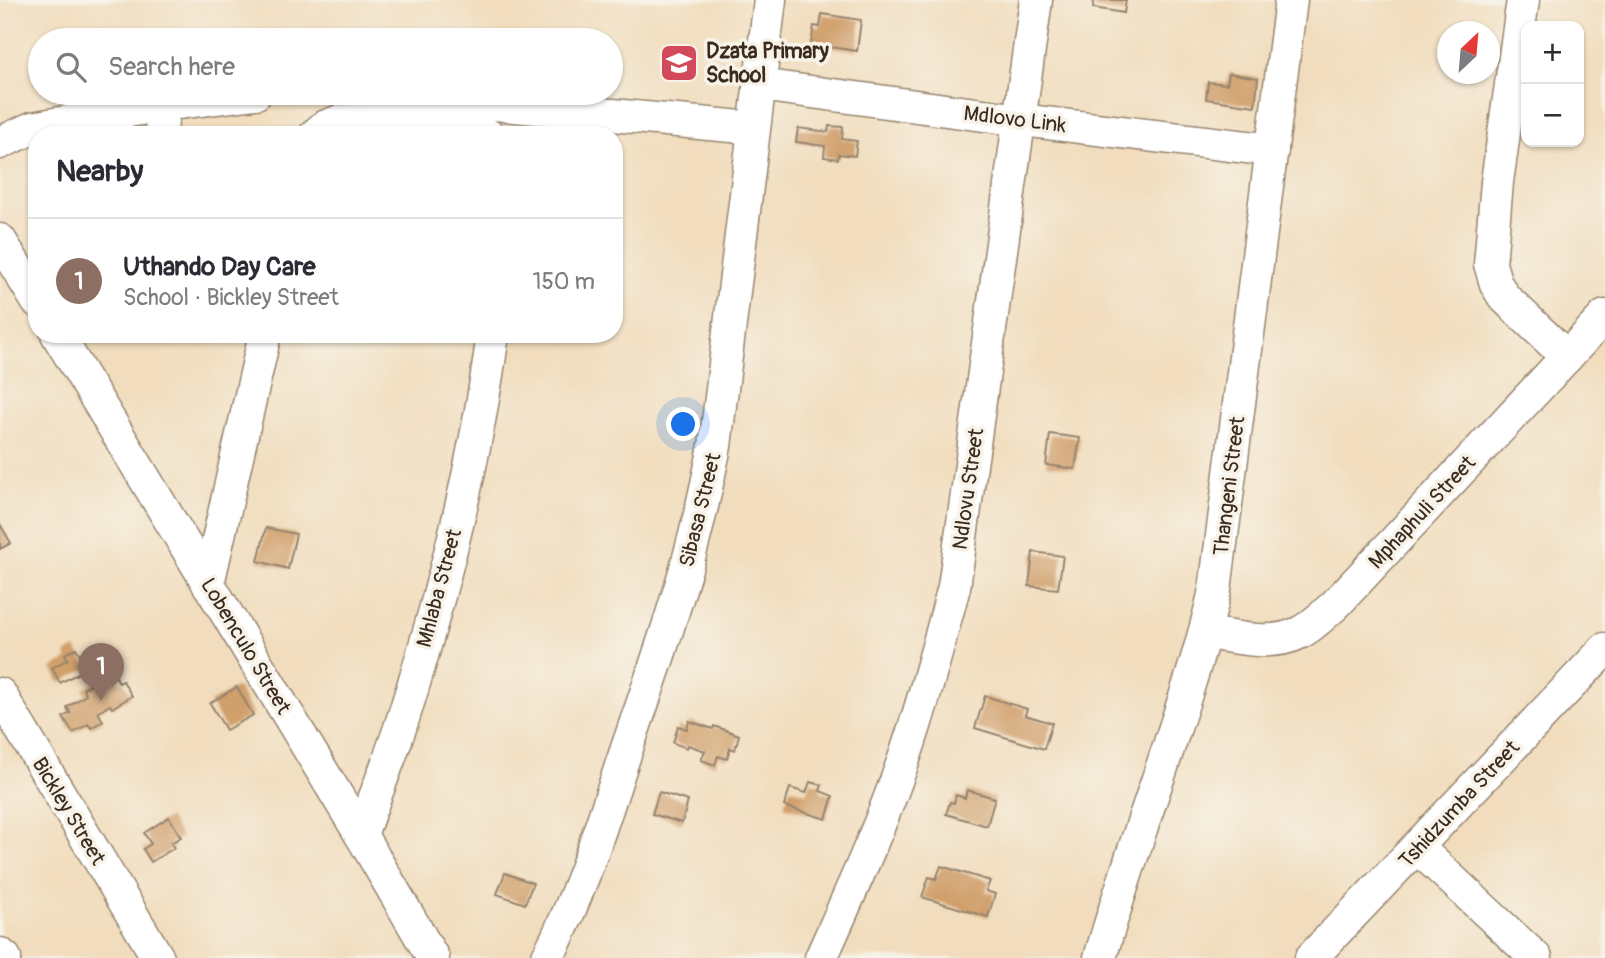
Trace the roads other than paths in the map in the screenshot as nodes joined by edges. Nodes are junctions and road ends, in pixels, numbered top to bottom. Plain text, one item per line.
1 (770, 0) edge
2 (1036, 0) edge
3 (1291, 0) edge
4 (1523, 0) edge
5 (759, 85) junction
6 (214, 105) edge
7 (504, 105) edge
8 (162, 120) edge
9 (1021, 120) junction
10 (64, 126) edge
11 (327, 126) edge
12 (424, 126) edge
13 (754, 128) junction
14 (28, 130) edge
15 (0, 143) edge
16 (1272, 150) junction
17 (0, 240) edge
18 (28, 286) edge
19 (1605, 316) edge
20 (62, 343) edge
21 (263, 343) edge
22 (493, 343) edge
23 (1567, 357) junction
24 (208, 584) junction
25 (1206, 633) junction
26 (1605, 649) edge
27 (0, 694) edge
28 (361, 835) junction
29 (1418, 848) junction
30 (139, 928) junction
31 (0, 954) edge
32 (5, 958) edge
33 (149, 958) edge
34 (158, 958) edge
35 (433, 958) edge
36 (547, 958) edge
37 (821, 958) edge
38 (1100, 958) edge
39 (1311, 958) edge
40 (1536, 958) edge

1 - 5 street, Sibasa Street
2 - 9 street, Ndlovu Street
3 - 16 street, Thangeni Street
4 - 23 street
5 - 9 street, Mdlovo Link
5 - 13 street, Sibasa Street
6 - 8 street
7 - 13 street
8 - 10 street
9 - 16 street, Mdlovo Link
9 - 37 street, Ndlovu Street
11 - 12 street
13 - 36 street, Sibasa Street
14 - 15 street
16 - 25 street, Thangeni Street
17 - 18 street
19 - 23 street, Mphaphuli Street
20 - 24 street, Lobenculo Street
21 - 24 street
22 - 28 street, Mhlaba Street
23 - 25 street, Mphaphuli Street
24 - 28 street, Lobenculo Street
25 - 38 street, Thangeni Street
26 - 29 street, Tshidzumba Street
27 - 30 street, Bickley Street
28 - 35 street, Lobenculo Street
29 - 39 street, Tshidzumba Street
29 - 40 street
30 - 33 street, Bickley Street
30 - 34 street, Bickley Street
31 - 32 street

